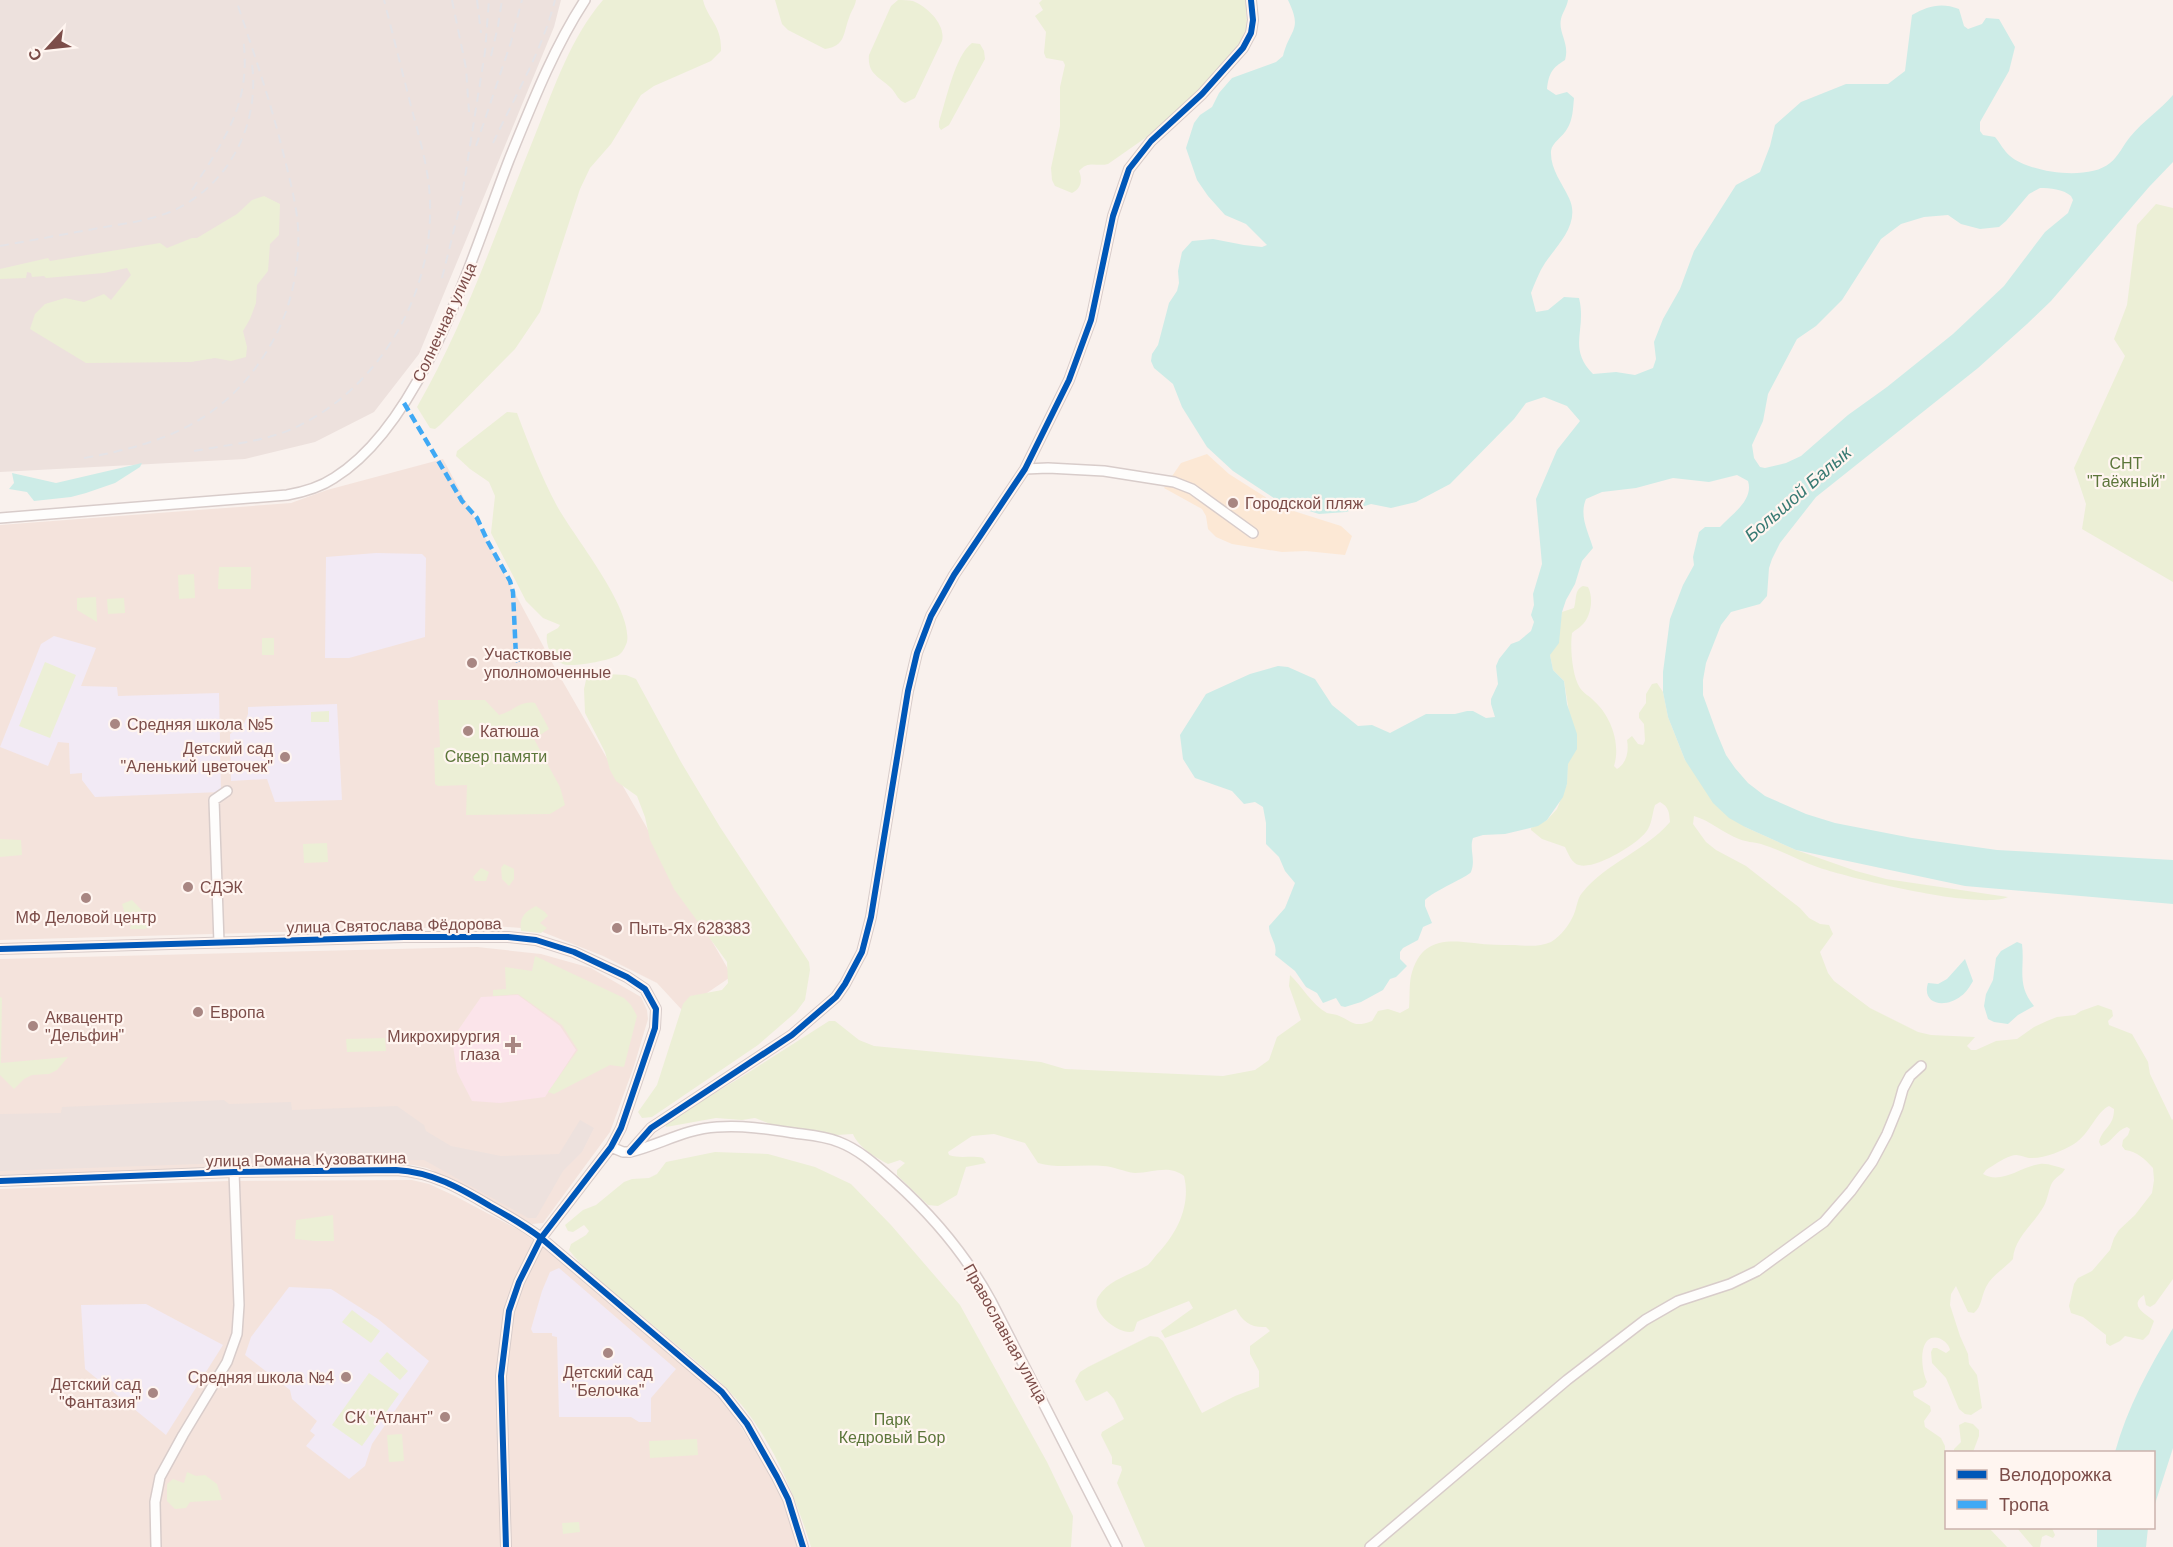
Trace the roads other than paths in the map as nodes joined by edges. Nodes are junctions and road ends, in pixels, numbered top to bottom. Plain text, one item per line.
1 (585, 0) edge
2 (1251, 0) edge
3 (1025, 469) junction
4 (0, 518) edge
5 (1253, 533) dead end
6 (227, 791) dead end
7 (219, 943) junction
8 (0, 949) edge
9 (1921, 1066) dead end
10 (611, 1147) junction
11 (630, 1152) junction
12 (234, 1172) junction
13 (0, 1181) edge
14 (541, 1238) junction
15 (156, 1547) edge
16 (506, 1547) edge
17 (803, 1547) edge
18 (1117, 1547) edge
19 (1370, 1547) edge

1 - 4 street, Солнечная улица
2 - 3 street
3 - 5 street
3 - 11 street
6 - 7 street
7 - 8 street, улица Святослава Фёдорова
7 - 10 street, улица Святослава Фёдорова
9 - 19 street
10 - 11 street
10 - 14 street, улица Святослава Фёдорова
11 - 18 street, Православная улица
12 - 13 street, улица Романа Кузоваткина
12 - 14 street, улица Романа Кузоваткина
12 - 15 street
14 - 16 street, улица Святослава Фёдорова
14 - 17 street, улица Романа Кузоваткина

